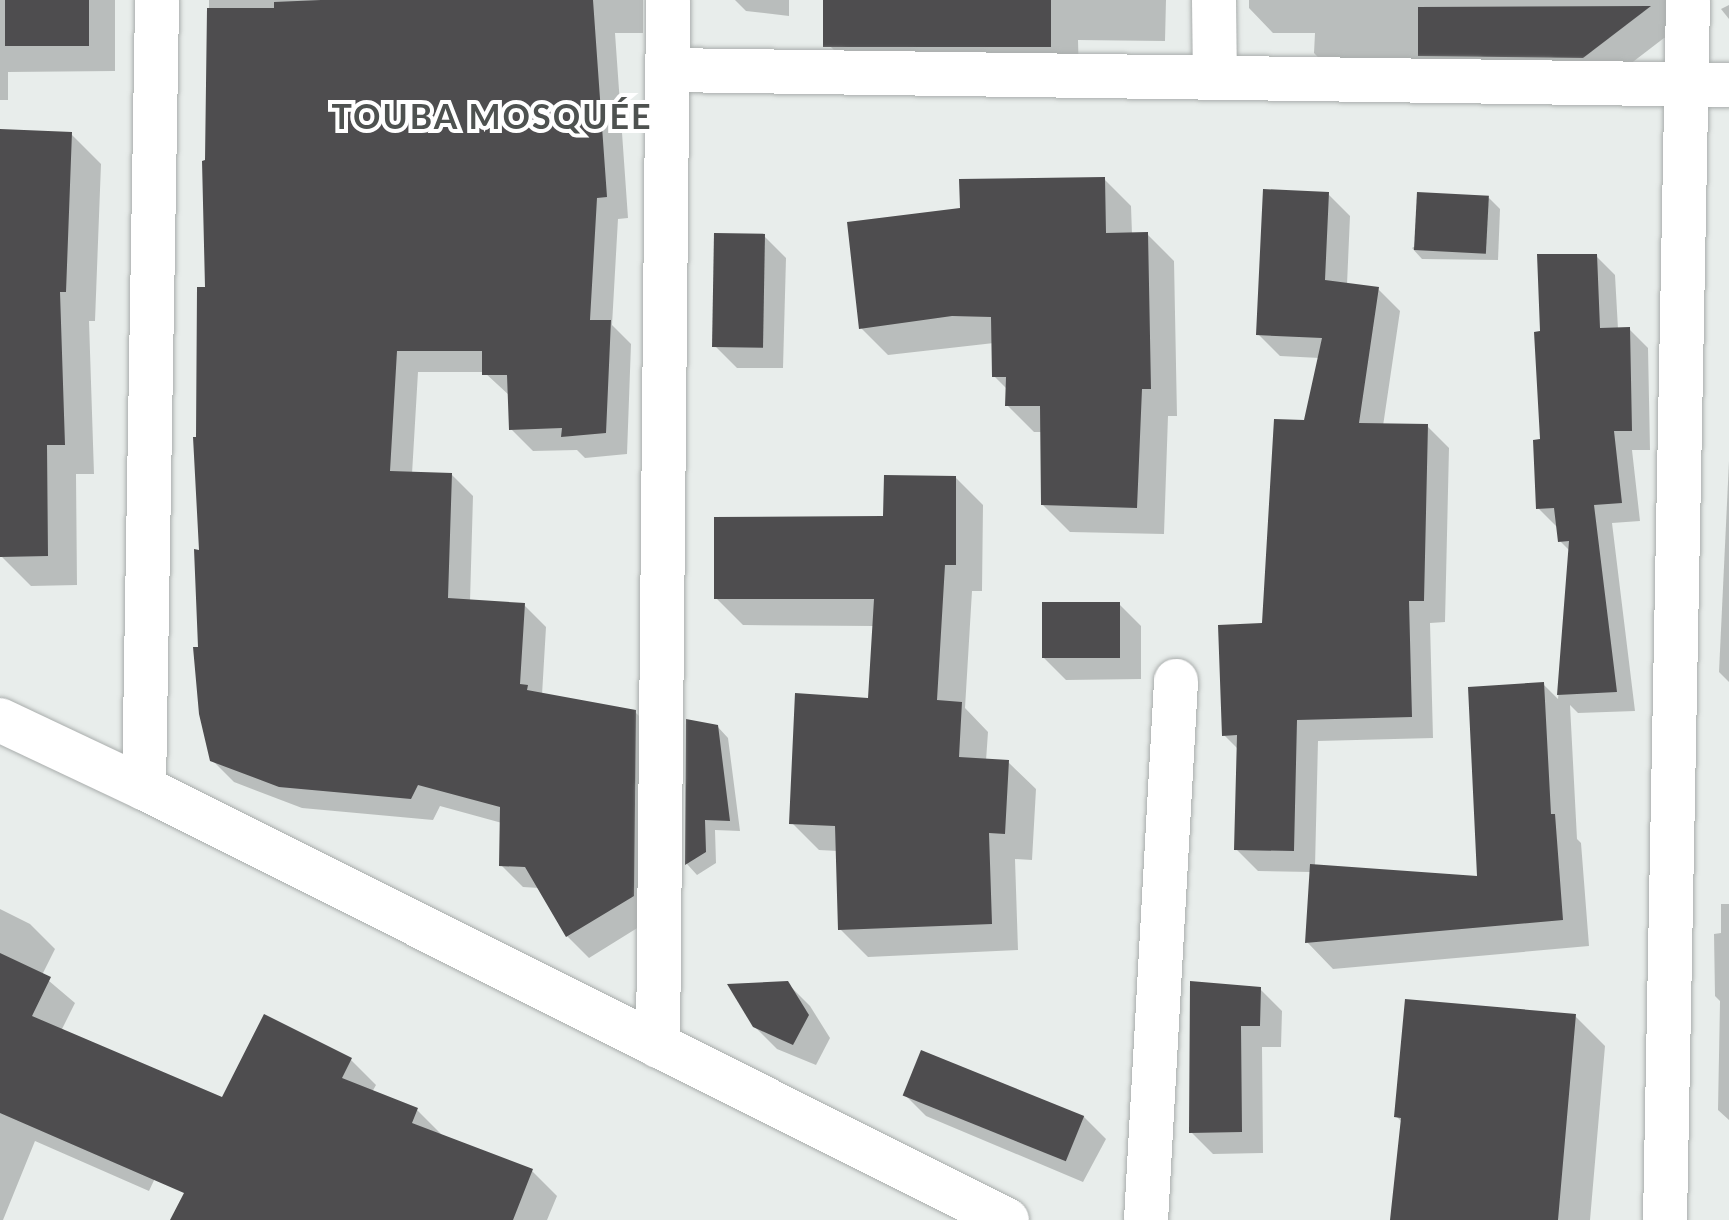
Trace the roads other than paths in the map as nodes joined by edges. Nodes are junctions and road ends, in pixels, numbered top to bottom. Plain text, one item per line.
1 (157, 0) edge
2 (668, 0) edge
3 (1214, 0) edge
4 (1688, 0) edge
5 (667, 70) junction
6 (1215, 77) junction
7 (1708, 85) edge
8 (1176, 681) dead end
9 (0, 720) edge
10 (144, 788) junction
11 (658, 1046) junction
12 (1007, 1220) edge
13 (1146, 1220) edge
14 (1665, 1220) edge

1 - 10 street
2 - 5 street
3 - 6 street
4 - 7 street
5 - 6 street
5 - 11 street
6 - 7 street
7 - 14 street
8 - 13 street
9 - 10 street
10 - 11 street
11 - 12 street

